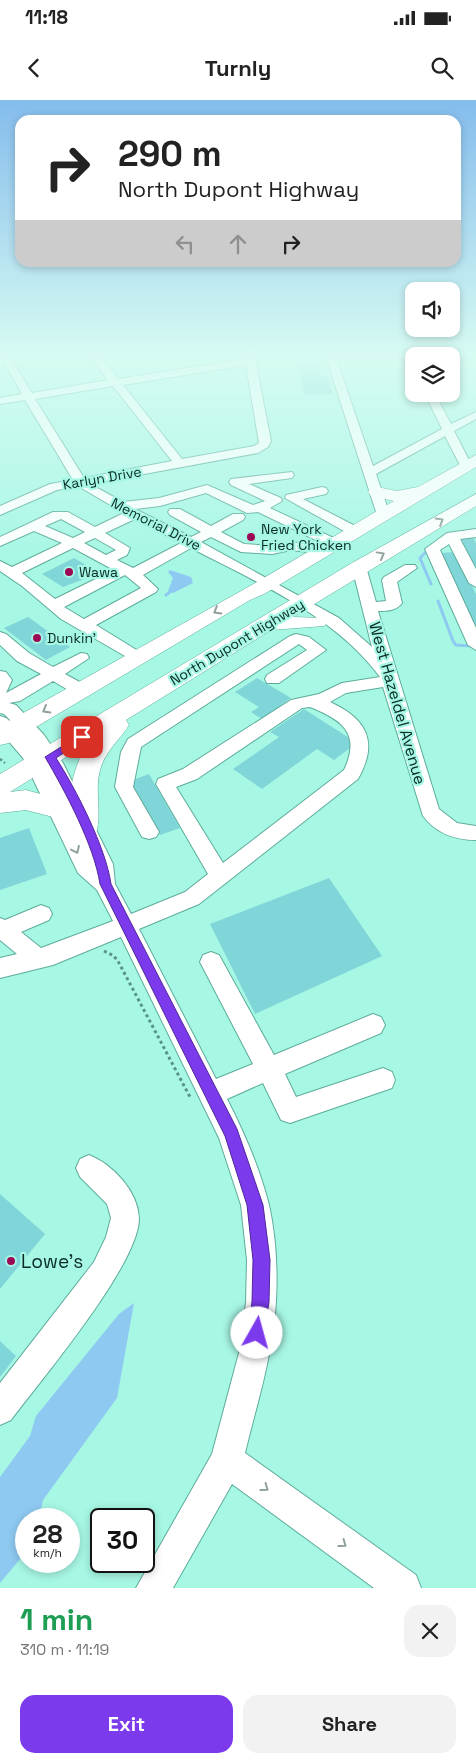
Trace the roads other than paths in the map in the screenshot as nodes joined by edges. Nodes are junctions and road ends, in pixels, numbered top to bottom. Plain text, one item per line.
1 (40, 423) edge
2 (147, 423) edge
3 (260, 423) edge
4 (354, 423) edge
5 (446, 423) edge
6 (461, 423) edge
7 (449, 430) junction
8 (469, 463) edge
9 (179, 464) junction
10 (370, 472) junction
11 (288, 475) dead end
12 (77, 483) junction
13 (225, 484) dead end
14 (428, 488) junction
15 (213, 490) junction
16 (322, 491) dead end
17 (376, 492) junction
18 (160, 502) junction
19 (473, 503) edge
20 (265, 506) junction
21 (0, 511) edge
22 (175, 512) dead end
23 (133, 514) junction
24 (383, 515) junction
25 (238, 517) dead end
26 (34, 526) junction
27 (211, 531) junction
28 (96, 532) junction
29 (356, 532) junction
30 (476, 533) edge
31 (452, 536) junction
32 (0, 542) edge
33 (404, 542) junction
34 (74, 544) junction
35 (186, 545) junction
36 (330, 547) junction
37 (105, 561) junction
38 (359, 567) junction
39 (410, 568) dead end
40 (6, 569) edge
41 (128, 572) junction
42 (476, 583) edge
43 (280, 596) junction
44 (54, 606) junction
45 (370, 607) junction
46 (318, 622) junction
47 (266, 624) junction
48 (84, 625) junction
49 (0, 637) edge
50 (358, 644) junction
51 (476, 645) edge
52 (80, 658) dead end
53 (137, 658) junction
54 (252, 667) junction
55 (54, 675) junction
56 (0, 676) edge
57 (177, 679) junction
58 (273, 679) junction
59 (390, 679) junction
60 (0, 689) edge
61 (81, 690) junction
62 (146, 698) junction
63 (0, 699) edge
64 (311, 701) junction
65 (0, 707) edge
66 (9, 728) edge
67 (44, 760) junction
68 (3, 775) edge
69 (0, 803) edge
70 (57, 808) junction
71 (85, 828) junction
72 (149, 832) dead end
73 (476, 832) edge
74 (220, 876) junction
75 (106, 884) junction
76 (40, 914) dead end
77 (127, 923) junction
78 (2, 928) edge
79 (38, 959) junction
80 (211, 962) dead end
81 (0, 968) edge
82 (373, 1025) dead end
83 (269, 1069) junction
84 (382, 1080) dead end
85 (202, 1098) junction
86 (89, 1168) dead end
87 (0, 1409) edge
88 (227, 1460) junction
89 (154, 1588) edge
90 (403, 1588) edge

1 - 12 street, Memorial Drive
2 - 9 street
3 - 9 street, Karlyn Drive
4 - 10 street
5 - 7 street
6 - 7 street
7 - 8 street
7 - 10 street
8 - 14 highway
9 - 12 street, Karlyn Drive
10 - 17 street
11 - 20 street
12 - 21 street, Karlyn Drive
12 - 23 street, Memorial Drive
13 - 15 street
14 - 17 highway
14 - 24 highway
15 - 18 street
15 - 20 street
16 - 29 street
17 - 24 street
18 - 23 street
18 - 23 street
33 -> 19 highway, North Dupont Highway
20 - 36 street
22 - 27 street
23 - 28 street
23 - 35 street, Memorial Drive
23 - 35 street, Memorial Drive
24 - 29 highway
24 - 33 highway
25 - 27 street
26 - 28 street
26 - 32 street
26 - 34 street
27 - 35 street
27 - 36 street
28 - 34 street
28 - 37 street
29 - 36 highway
30 - 31 street
31 - 42 street
31 - 51 street
38 -> 33 highway, North Dupont Highway
34 - 37 street
34 - 40 street
35 - 41 street
35 - 43 street, Memorial Drive
36 - 43 highway
37 - 41 street
38 - 43 highway, North Dupont Highway
38 - 45 street, West Hazeldel Avenue
39 - 45 street
40 - 44 street
41 - 44 street
41 - 48 street
43 - 46 street, Memorial Drive
43 - 47 highway, North Dupont Highway
43 - 50 street, Memorial Drive
43 -> 53 highway, North Dupont Highway
43 - 57 highway
44 - 48 street
45 - 59 street, West Hazeldel Avenue
46 - 47 highway
46 - 50 street, Memorial Drive
47 - 57 highway, North Dupont Highway
48 - 53 street
49 - 55 street
50 - 59 street, Memorial Drive
52 - 55 street
53 - 61 highway, North Dupont Highway
54 - 58 street
54 - 58 street
54 - 72 street
55 - 61 street
55 - 63 street
56 - 60 street
57 - 62 highway, North Dupont Highway
58 - 64 street
59 - 64 street
59 - 73 street, West Hazeldel Avenue
61 -> 66 highway, North Dupont Highway
62 - 67 highway, North Dupont Highway
62 - 71 highway
64 - 74 street
64 - 74 street
65 - 66 street
66 - 67 street
67 - 68 highway, North Dupont Highway
67 - 70 street
67 - 71 street
69 - 70 highway
70 -> 75 street
71 - 75 street
74 - 77 street
75 - 77 street
76 - 78 street
77 - 79 street
77 - 85 street
78 - 79 street
79 - 81 street
80 - 83 street
82 - 83 street
83 - 84 street
83 - 85 street
85 - 88 street
86 - 87 street
88 - 89 street
88 -> 90 street

